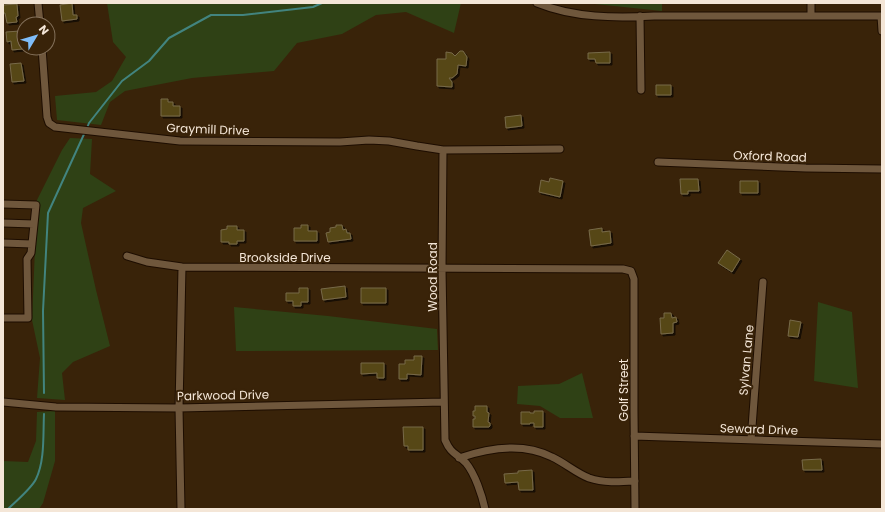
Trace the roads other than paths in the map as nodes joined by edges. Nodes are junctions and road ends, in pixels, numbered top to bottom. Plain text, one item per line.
1 (38, 3) edge
2 (538, 3) edge
3 (811, 3) edge
4 (39, 16) edge
5 (640, 16) junction
6 (811, 16) junction
7 (882, 16) edge
8 (882, 31) edge
9 (43, 56) edge
10 (641, 90) dead end
11 (560, 149) dead end
12 (443, 150) junction
13 (658, 162) dead end
14 (882, 169) edge
15 (3, 204) edge
16 (3, 223) edge
17 (34, 224) junction
18 (3, 243) edge
19 (32, 244) junction
20 (127, 256) dead end
21 (182, 267) junction
22 (442, 269) junction
23 (631, 272) joint
24 (763, 282) dead end
25 (3, 318) edge
26 (3, 402) edge
27 (444, 402) junction
28 (179, 408) junction
29 (634, 436) junction
30 (751, 440) junction
31 (882, 444) edge
32 (459, 458) junction
33 (635, 481) junction
34 (180, 509) edge
35 (485, 509) edge
36 (635, 509) edge

1 - 4 street
2 - 5 street
3 - 6 street
5 - 6 street
5 - 10 street
6 - 7 street
7 - 8 street
9 - 12 street, Graymill Drive
11 - 12 street
12 - 22 street, Wood Road
13 - 14 street, Oxford Road
15 - 17 street
16 - 17 street
17 - 19 street
18 - 19 street
19 - 25 street
20 - 21 street, Brookside Drive
21 - 22 street, Brookside Drive
21 - 28 street
22 - 23 street, Brookside Drive
22 - 27 street, Wood Road
23 - 29 street, Golf Street
24 - 30 street, Sylvan Lane
26 - 28 street, Parkwood Drive
27 - 28 street, Parkwood Drive
27 - 32 street, Wood Road
28 - 34 street
29 - 30 street, Seward Drive
29 - 33 street, Golf Street
30 - 31 street, Seward Drive
32 - 33 street
32 - 35 street, Wood Road
33 - 36 street, Golf Street

